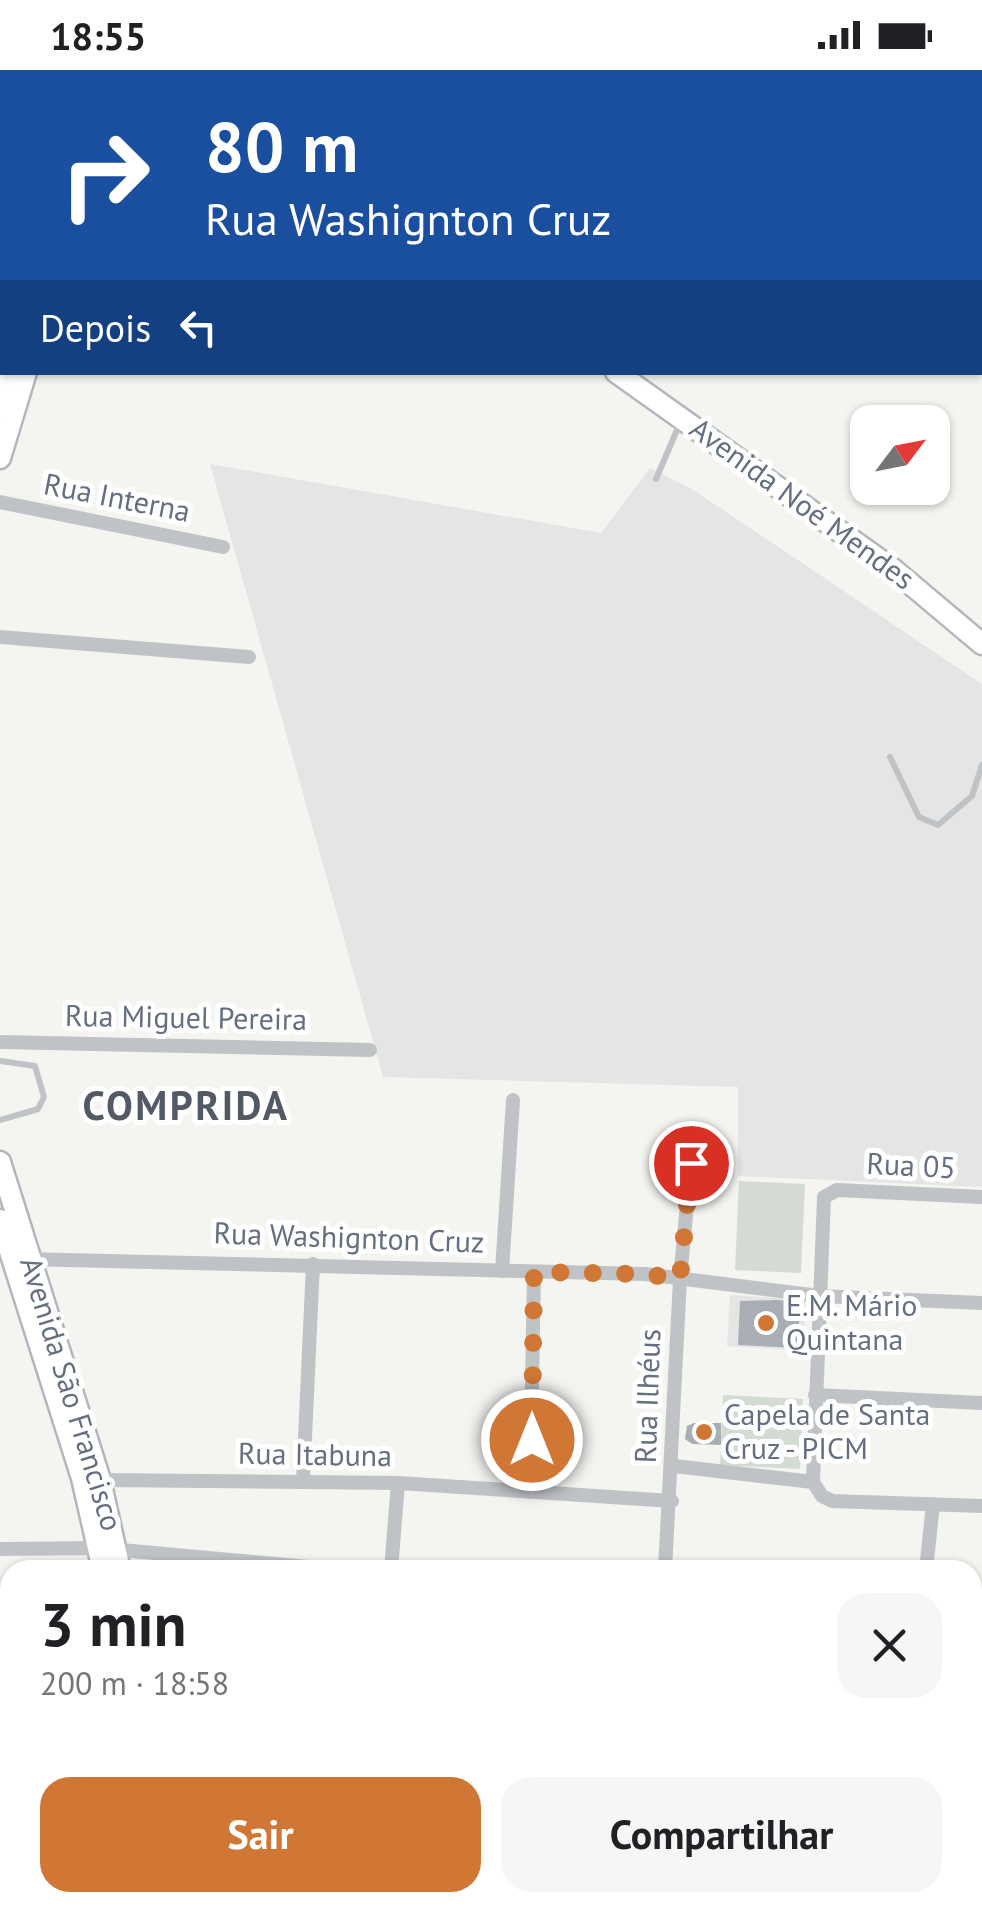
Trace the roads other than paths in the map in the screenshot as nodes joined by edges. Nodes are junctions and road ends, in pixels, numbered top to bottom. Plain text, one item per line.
1 (9, 375) edge
2 (25, 375) edge
3 (620, 375) edge
4 (0, 412) edge
5 (682, 417) junction
6 (0, 458) edge
7 (656, 479) dead end
8 (0, 502) edge
9 (223, 547) dead end
10 (0, 637) edge
11 (982, 644) edge
12 (249, 657) dead end
13 (890, 757) dead end
14 (982, 764) edge
15 (0, 1042) edge
16 (370, 1050) dead end
17 (0, 1061) edge
18 (513, 1100) dead end
19 (0, 1120) edge
20 (0, 1162) edge
21 (691, 1163) dead end
22 (982, 1197) edge
23 (0, 1220) edge
24 (21, 1259) junction
25 (314, 1264) junction
26 (502, 1272) junction
27 (534, 1272) junction
28 (680, 1279) junction
29 (819, 1296) junction
30 (982, 1304) edge
31 (814, 1395) junction
32 (982, 1403) edge
33 (674, 1466) junction
34 (100, 1480) junction
35 (304, 1481) junction
36 (813, 1482) junction
37 (398, 1483) junction
38 (530, 1492) junction
39 (672, 1500) junction
40 (933, 1504) junction
41 (982, 1506) edge
42 (0, 1550) edge
43 (112, 1556) edge
44 (177, 1560) edge
45 (392, 1560) edge
46 (666, 1560) edge
47 (927, 1560) edge

1 - 4 street
2 - 6 street
3 - 5 street, Avenida Noé Mendes
5 - 7 lane
5 - 11 street, Avenida Noé Mendes
8 - 9 street, Rua Interna
10 - 12 street
13 - 14 lane
15 - 16 street, Rua Miguel Pereira
17 - 19 lane
18 - 26 street
20 - 24 street, Avenida São Francisco
21 - 28 street, Rua Ilhéus
22 - 29 street, Rua 05
23 - 24 street, Avenida São Francisco
24 - 25 street, Rua Washignton Cruz
24 - 34 street, Avenida São Francisco
24 - 43 street, Avenida São Francisco
25 - 26 street, Rua Washignton Cruz
25 - 35 street
26 - 27 street, Rua Washignton Cruz
27 - 28 street, Rua Washignton Cruz
27 - 38 street
28 - 29 street, Rua Washignton Cruz
28 - 33 street, Rua Ilhéus
29 - 30 street, Rua Washignton Cruz
29 - 31 street
31 - 32 street
31 - 36 street
33 - 36 street
33 - 39 street, Rua Ilhéus
34 - 35 street, Rua Itabuna
34 - 43 street, Avenida São Francisco
35 - 37 street, Rua Itabuna
36 - 40 street
37 - 38 street, Rua Itabuna
37 - 45 street
38 - 39 street, Rua Itabuna
39 - 46 street, Rua Ilhéus
40 - 41 street
40 - 47 street
42 - 43 street
43 - 44 street

